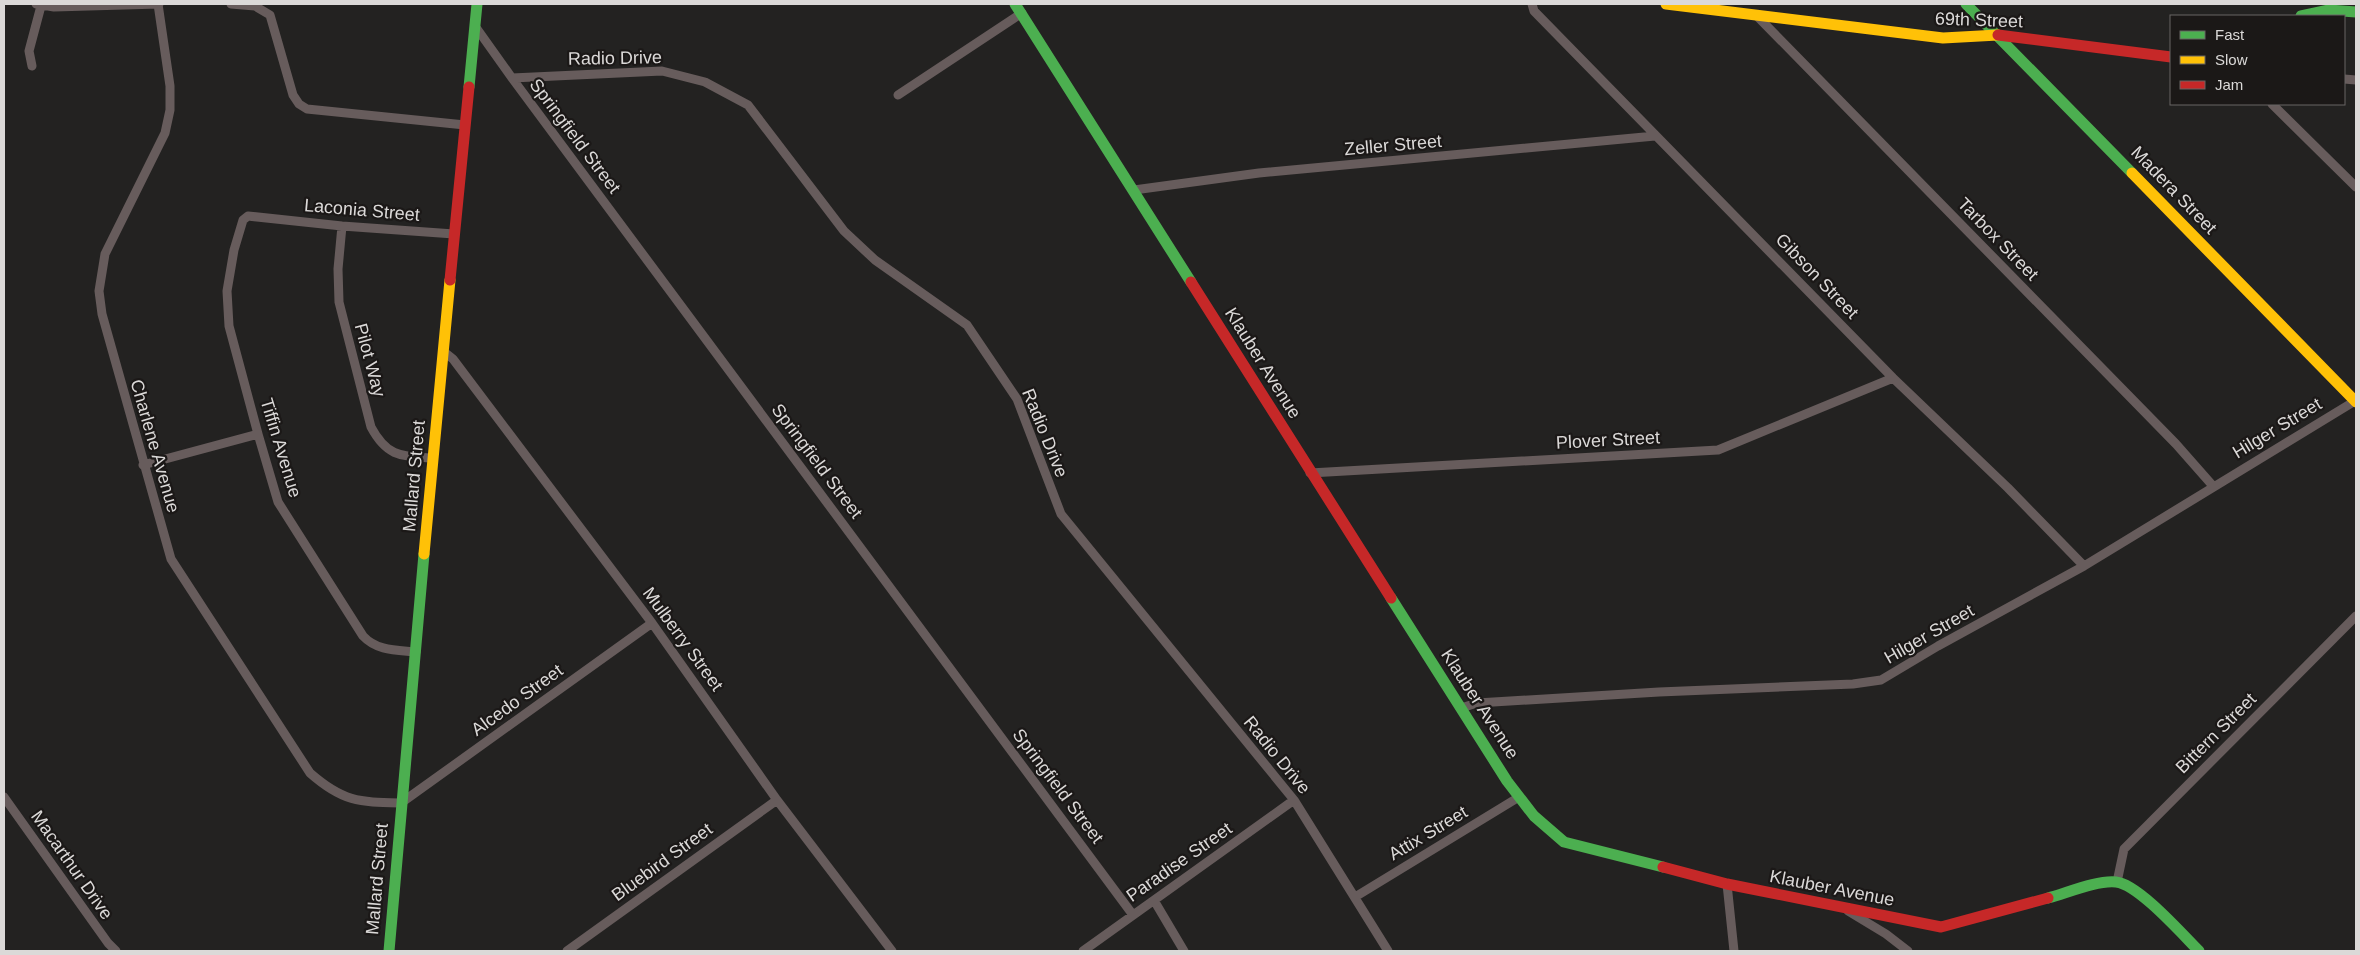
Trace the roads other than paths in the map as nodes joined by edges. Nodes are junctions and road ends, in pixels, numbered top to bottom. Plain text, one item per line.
1 (158, 4) edge
2 (231, 4) edge
3 (477, 4) edge
4 (1532, 4) edge
5 (1666, 4) edge
6 (1966, 4) edge
7 (39, 5) edge
8 (1018, 9) edge
9 (2356, 12) edge
10 (2306, 15) edge
11 (1758, 17) junction
12 (475, 26) junction
13 (1997, 35) junction
14 (2170, 57) edge
15 (32, 66) dead end
16 (512, 78) junction
17 (898, 95) dead end
18 (2273, 105) edge
19 (466, 126) junction
20 (1655, 136) junction
21 (2356, 187) edge
22 (1134, 190) junction
23 (268, 218) joint
24 (342, 226) junction
25 (454, 234) junction
26 (443, 350) junction
27 (1893, 378) junction
28 (2356, 402) edge
29 (258, 434) junction
30 (432, 458) junction
31 (143, 465) junction
32 (1310, 473) junction
33 (2213, 486) junction
34 (2084, 566) junction
35 (2356, 616) edge
36 (652, 623) junction
37 (416, 652) junction
38 (1461, 708) junction
39 (4, 797) edge
40 (1519, 797) junction
41 (776, 800) junction
42 (1294, 800) junction
43 (401, 803) junction
44 (2117, 882) junction
45 (1727, 884) junction
46 (1355, 897) junction
47 (1154, 902) junction
48 (1827, 905) junction
49 (1133, 915) junction
50 (116, 951) edge
51 (389, 951) edge
52 (567, 951) edge
53 (892, 951) edge
54 (1083, 951) edge
55 (1184, 951) edge
56 (1388, 951) edge
57 (1734, 951) edge
58 (1908, 951) edge
59 (2199, 951) edge

1 - 7 street
1 - 31 street, Charlene Avenue
2 - 19 street
3 - 12 street, Mallard Street
4 - 20 street, Gibson Street
5 - 11 street, 69th Street
6 - 13 street, Madera Street
7 - 15 street
8 - 17 street
8 - 22 street, Klauber Avenue
9 - 10 street
11 - 13 street, 69th Street
11 - 33 street, Tarbox Street
12 - 16 street, Springfield Street
12 - 19 street, Mallard Street
13 - 14 street, 69th Street
13 - 28 street, Madera Street
16 - 42 street, Radio Drive
16 - 49 street, Springfield Street
18 - 21 street
19 - 25 street, Mallard Street
20 - 22 street, Zeller Street
20 - 27 street, Gibson Street
22 - 32 street, Klauber Avenue
23 - 24 street, Laconia Street
23 - 29 street, Tiffin Avenue
24 - 25 street, Laconia Street
24 - 30 street, Pilot Way
25 - 26 street, Mallard Street
26 - 30 street, Mallard Street
26 - 36 street, Mulberry Street
27 - 32 street, Plover Street
27 - 34 street, Gibson Street
28 - 33 street, Hilger Street
29 - 31 street
29 - 37 street, Tiffin Avenue
30 - 37 street, Mallard Street
31 - 43 street, Charlene Avenue
32 - 38 street, Klauber Avenue
33 - 34 street, Hilger Street
34 - 38 street, Hilger Street
35 - 44 street, Bittern Street
36 - 41 street, Mulberry Street
36 - 43 street, Alcedo Street
37 - 43 street, Mallard Street
38 - 40 street, Klauber Avenue
39 - 50 street, Macarthur Drive
40 - 45 street, Klauber Avenue
40 - 46 street, Attix Street
41 - 52 street, Bluebird Street
41 - 53 street, Mulberry Street
42 - 46 street, Radio Drive
42 - 47 street, Paradise Street
43 - 51 street, Mallard Street
44 - 48 street, Klauber Avenue
44 - 59 street
45 - 48 street, Klauber Avenue
45 - 57 street
46 - 56 street, Radio Drive
47 - 49 street, Paradise Street
47 - 55 street
48 - 58 street
49 - 54 street, Paradise Street

